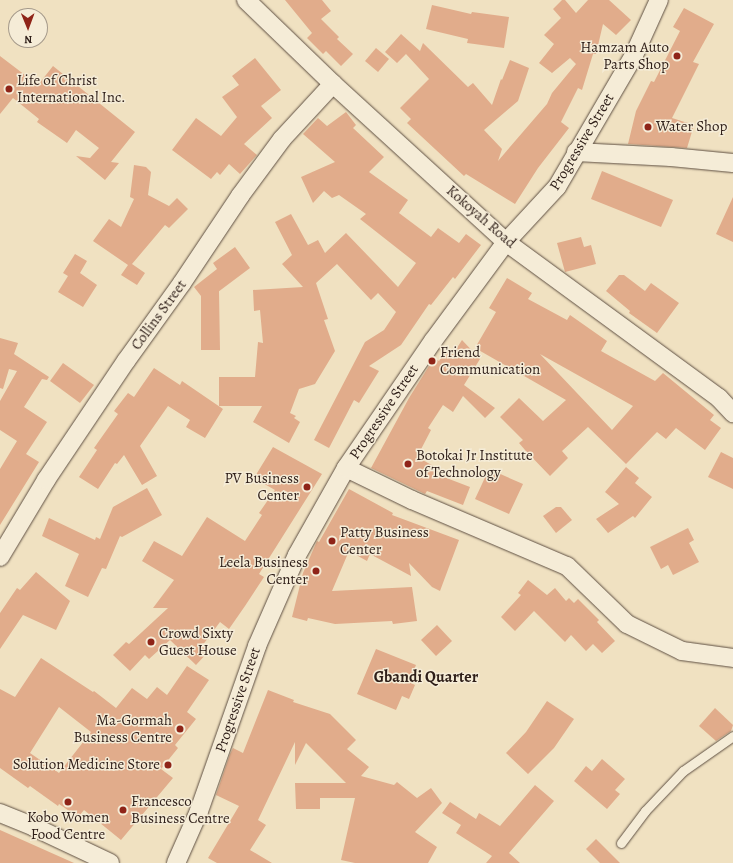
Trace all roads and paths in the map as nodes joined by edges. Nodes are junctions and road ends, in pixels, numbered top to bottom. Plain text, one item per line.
1 (246, 0) edge
2 (659, 0) edge
3 (333, 84) junction
4 (576, 152) junction
5 (733, 163) edge
6 (506, 242) junction
7 (733, 413) edge
8 (346, 468) junction
9 (0, 557) edge
10 (733, 658) edge
11 (733, 736) edge
12 (0, 813) edge
13 (621, 843) dead end
14 (110, 863) edge
15 (176, 863) edge

1 - 3 street, Kokoyah Road
2 - 4 street, Progressive Street
3 - 6 street, Kokoyah Road
3 - 9 street, Collins Street
4 - 5 street
4 - 6 street, Progressive Street
6 - 7 street, Kokoyah Road
6 - 8 street, Progressive Street
8 - 10 street
8 - 15 street, Progressive Street
11 - 13 lane
12 - 14 street

